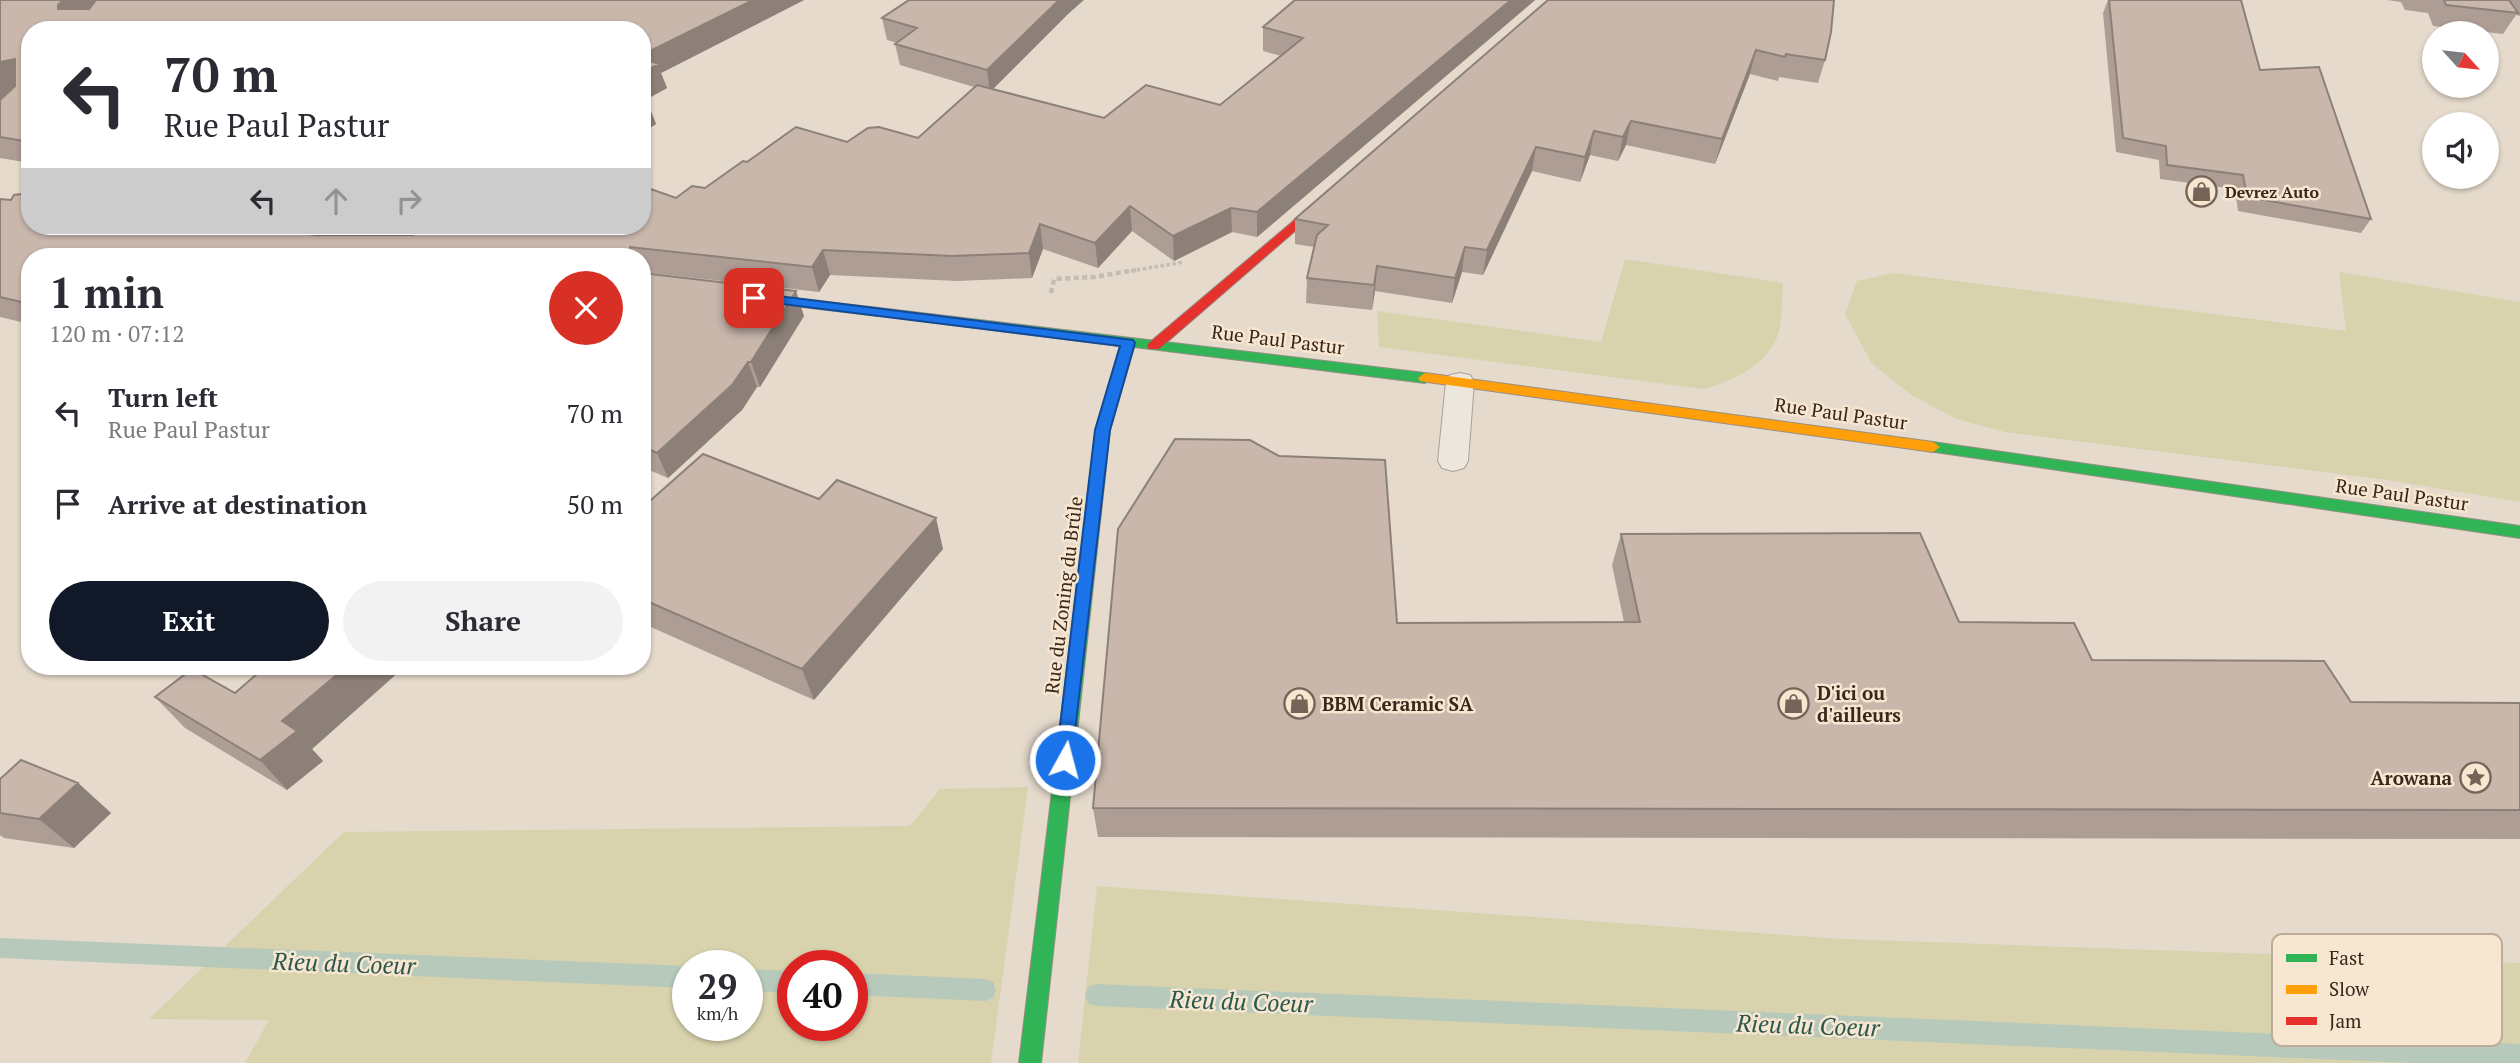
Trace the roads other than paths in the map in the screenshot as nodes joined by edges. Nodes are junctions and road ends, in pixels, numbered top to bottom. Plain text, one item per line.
1 (1353, 174) edge
2 (651, 285) edge
3 (1128, 343) junction
4 (1154, 346) junction
5 (1460, 382) junction
6 (1453, 461) dead end
7 (2520, 532) edge
8 (1030, 1063) edge

1 - 4 main road, Rue Paul Pastur
2 - 3 main road, Rue Paul Pastur
3 - 4 main road, Rue Paul Pastur
3 - 8 main road, Rue du Zoning du Brûle
4 - 5 main road, Rue Paul Pastur
5 - 6 lane
5 - 7 main road, Rue Paul Pastur

